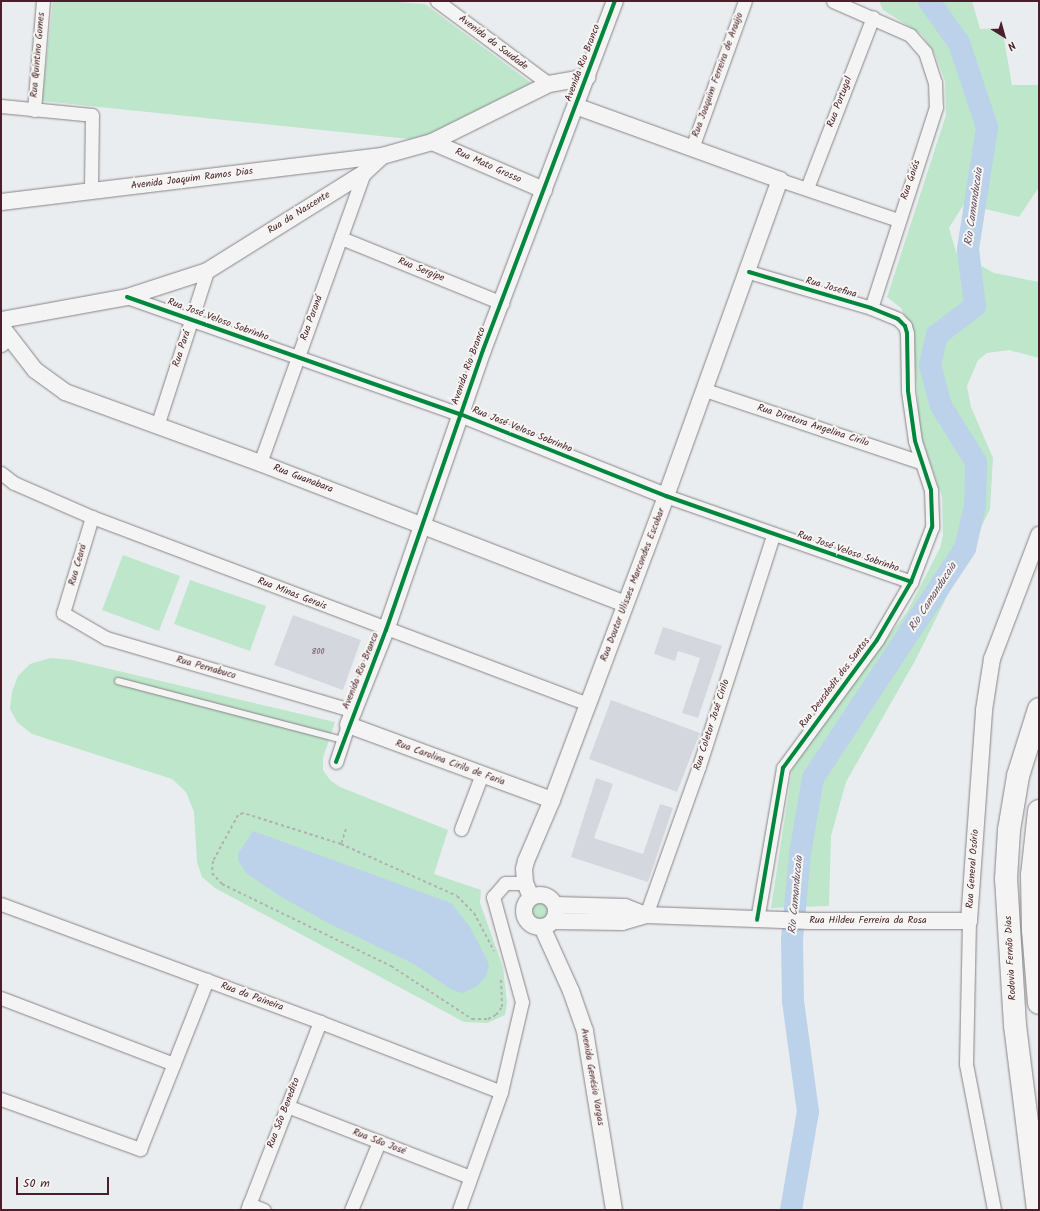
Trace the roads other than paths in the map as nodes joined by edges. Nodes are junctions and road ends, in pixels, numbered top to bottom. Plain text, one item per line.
1 (43, 1) edge
2 (436, 1) edge
3 (615, 1) edge
4 (745, 1) edge
5 (833, 1) edge
6 (873, 17) junction
7 (587, 77) junction
8 (549, 84) junction
9 (1, 106) edge
10 (576, 106) junction
11 (34, 110) junction
12 (432, 142) junction
13 (692, 148) junction
14 (382, 156) junction
15 (364, 173) junction
16 (780, 180) junction
17 (807, 188) junction
18 (544, 190) junction
19 (91, 191) junction
20 (1, 202) edge
21 (898, 220) junction
22 (341, 238) junction
23 (207, 271) junction
24 (748, 272) junction
25 (127, 297) junction
26 (502, 302) junction
27 (871, 308) junction
28 (192, 318) junction
29 (1, 320) edge
30 (905, 326) joint
31 (4, 336) edge
32 (298, 357) junction
33 (705, 390) junction
34 (460, 414) junction
35 (157, 426) junction
36 (920, 462) junction
37 (260, 463) junction
38 (1, 473) edge
39 (666, 496) junction
40 (92, 517) junction
41 (423, 525) junction
42 (773, 535) junction
43 (1039, 535) edge
44 (911, 582) junction
45 (626, 604) junction
46 (63, 613) joint
47 (386, 630) junction
48 (118, 681) dead end
49 (588, 704) junction
50 (1039, 709) edge
51 (348, 726) junction
52 (336, 762) dead end
53 (482, 774) junction
54 (552, 800) junction
55 (1039, 810) edge
56 (461, 829) dead end
57 (528, 890) junction
58 (1, 904) edge
59 (556, 905) junction
60 (646, 915) junction
61 (757, 920) junction
62 (969, 920) junction
63 (548, 924) junction
64 (207, 980) junction
65 (1, 998) edge
66 (1039, 1003) edge
67 (320, 1022) junction
68 (174, 1064) junction
69 (501, 1092) junction
70 (1, 1099) edge
71 (287, 1106) junction
72 (379, 1142) junction
73 (470, 1177) junction
74 (248, 1207) edge
75 (264, 1210) edge
76 (351, 1210) edge
77 (459, 1210) edge
78 (614, 1210) edge
79 (994, 1210) edge
80 (1038, 1210) edge

1 - 11 street, Rua Quintino Gomes
2 - 8 street, Avenida da Saudade
3 - 7 street, Avenida Rio Branco
4 - 13 street, Rua Joaquim Ferreira de Araújo
5 - 6 street
6 - 17 street, Rua Portugal
6 - 21 street, Rua Goiás
7 - 8 street, Rua da Nascente
7 - 10 street, Avenida Rio Branco
8 - 12 street, Rua da Nascente
9 - 11 street
10 - 13 street
10 - 18 street, Avenida Rio Branco
11 - 19 street
12 - 14 street, Rua da Nascente
12 - 18 street, Rua Mato Grosso
13 - 16 street
14 - 15 street, Rua da Nascente
14 - 19 street, Avenida Joaquim Ramos Dias
15 - 22 street, Rua Paraná
15 - 23 street, Rua da Nascente
16 - 17 street
16 - 24 street, Rua Doutor Ulisses Marcondes Escobar
17 - 21 street
18 - 26 street, Avenida Rio Branco
19 - 20 street, Avenida Joaquim Ramos Dias
21 - 27 street, Rua Goiás
22 - 26 street, Rua Sergipe
22 - 32 street, Rua Paraná
23 - 25 street, Rua da Nascente
23 - 28 street, Rua Pará
24 - 27 street, Rua Josefina
24 - 33 street, Rua Doutor Ulisses Marcondes Escobar
25 - 28 street, Rua José Veloso Sobrinho
25 - 29 street, Rua da Nascente
26 - 34 street, Avenida Rio Branco
27 - 30 street, Rua Josefina
28 - 32 street, Rua José Veloso Sobrinho
28 - 35 street, Rua Pará
30 - 36 street, Rua Deusdedit dos Santos
31 - 35 street, Rua Guanabara
32 - 34 street, Rua José Veloso Sobrinho
32 - 37 street, Rua Paraná
33 - 36 street, Rua Diretora Angelina Cirilo
33 - 39 street, Rua Doutor Ulisses Marcondes Escobar
34 - 39 street, Rua José Veloso Sobrinho
34 - 41 street, Avenida Rio Branco
35 - 37 street, Rua Guanabara
36 - 44 street, Rua Deusdedit dos Santos
37 - 41 street, Rua Guanabara
38 - 40 street, Rua Minas Gerais
39 - 42 street, Rua José Veloso Sobrinho
39 - 45 street, Rua Doutor Ulisses Marcondes Escobar
40 - 46 street, Rua Ceará
40 - 47 street, Rua Minas Gerais
41 - 45 street, Rua Guanabara
41 - 47 street, Avenida Rio Branco
42 - 44 street, Rua José Veloso Sobrinho
42 - 60 street, Rua Coletor José Cirilo
43 - 62 street, Rua General Osório
44 - 61 street, Rua Deusdedit dos Santos
45 - 49 street, Rua Doutor Ulisses Marcondes Escobar
46 - 51 street, Rua Pernabuco
47 - 49 street, Rua Minas Gerais
47 - 51 street, Avenida Rio Branco
48 - 51 lane
49 - 54 street, Rua Doutor Ulisses Marcondes Escobar
50 - 80 highway, Rodovia Fernão Dias
51 - 52 street, Avenida Rio Branco
51 - 53 street, Rua Carolina Cirilo de Faria
53 - 54 street, Rua Carolina Cirilo de Faria
53 - 56 street
54 - 57 street, Rua Doutor Ulisses Marcondes Escobar
55 - 66 highway
57 - 59 street
57 - 63 street
57 - 69 street
58 - 64 street, Rua da Paineira
59 - 60 street
59 - 63 street
60 - 61 street, Rua Hildeu Ferreira da Rosa
60 - 63 street, Rua Hildeu Ferreira da Rosa
61 - 62 street, Rua Hildeu Ferreira da Rosa
62 - 79 street, Rua General Osório
63 - 78 street, Avenida Genésio Vargas
64 - 67 street, Rua da Paineira
64 - 68 street
65 - 68 street
67 - 69 street, Rua da Paineira
67 - 71 street, Rua São Benedito
68 - 70 street
69 - 73 street
71 - 72 street, Rua São José
71 - 74 street, Rua São Benedito
72 - 73 street, Rua São José
72 - 76 street
73 - 77 street
74 - 75 street

